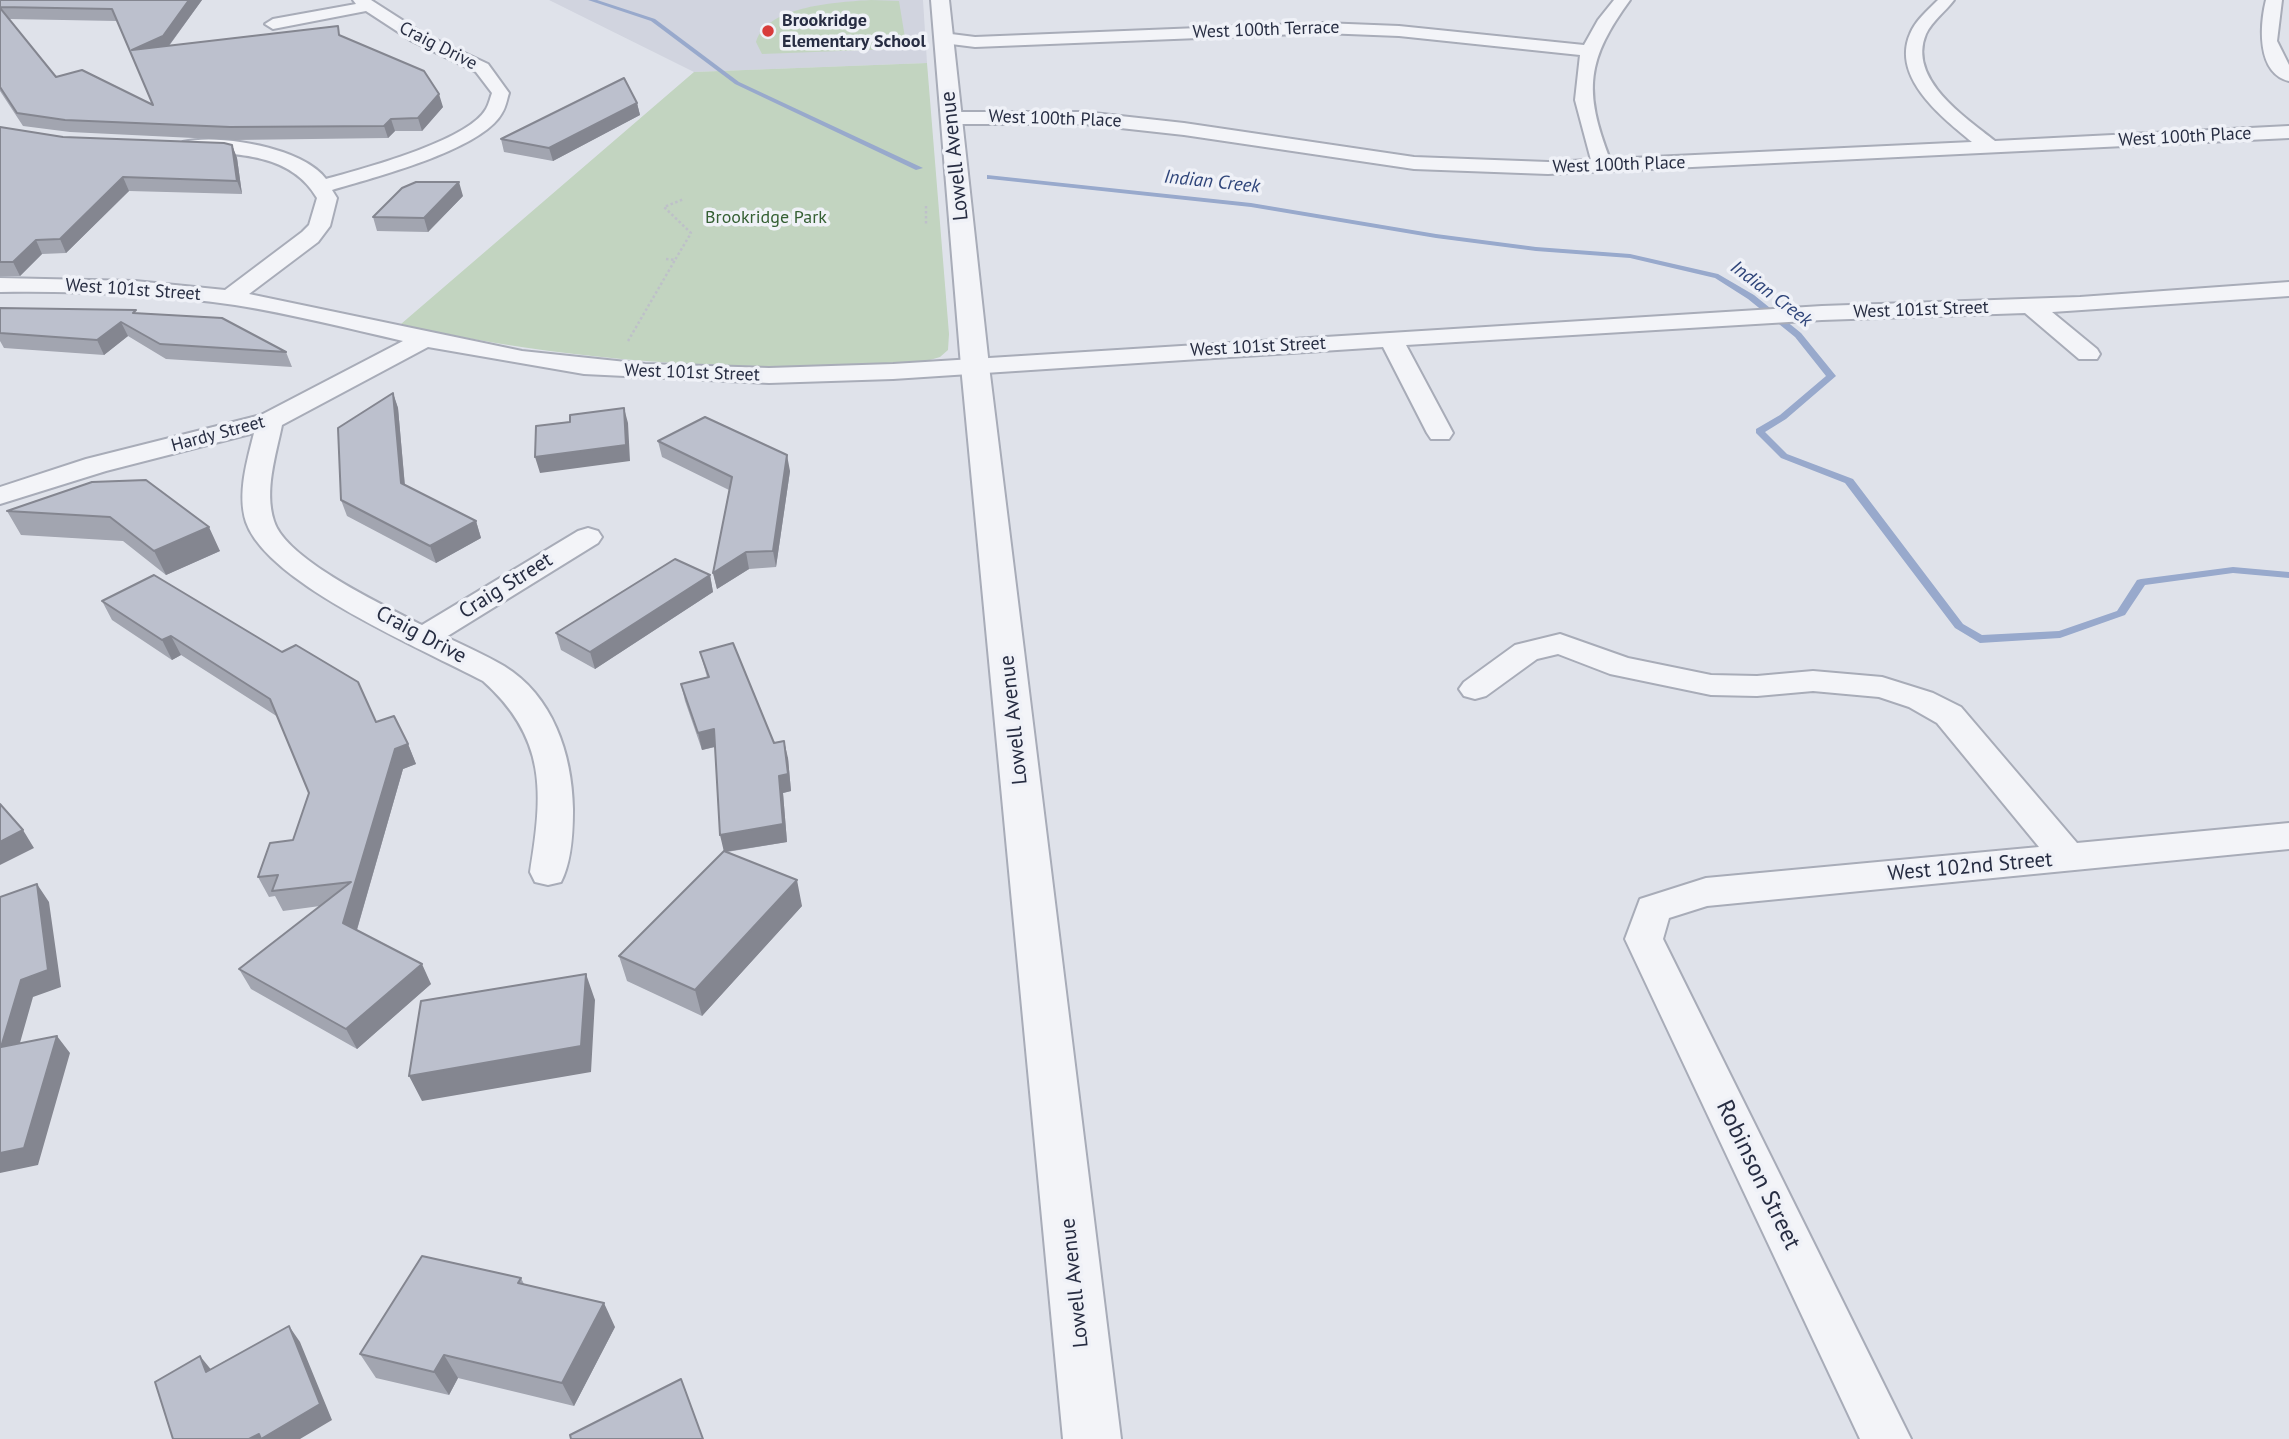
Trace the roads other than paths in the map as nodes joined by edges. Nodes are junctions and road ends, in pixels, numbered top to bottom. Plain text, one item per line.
1 (940, 0) edge
2 (1622, 0) edge
3 (1947, 0) edge
4 (2274, 0) edge
5 (364, 3) edge
6 (273, 24) dead end
7 (943, 38) junction
8 (1588, 51) junction
9 (2289, 76) edge
10 (951, 118) junction
11 (2289, 132) edge
12 (173, 145) edge
13 (1991, 147) junction
14 (1603, 166) junction
15 (320, 187) junction
16 (0, 285) edge
17 (2289, 289) edge
18 (229, 298) junction
19 (2031, 306) junction
20 (424, 339) junction
21 (1391, 339) junction
22 (2088, 354) dead end
23 (975, 366) junction
24 (270, 421) junction
25 (1440, 433) dead end
26 (0, 496) edge
27 (587, 537) dead end
28 (424, 637) junction
29 (1475, 689) dead end
30 (2289, 836) edge
31 (2068, 857) junction
32 (548, 872) dead end
33 (1653, 909) joint
34 (1092, 1439) edge
35 (1886, 1439) edge

1 - 7 street, Lowell Avenue
2 - 8 street
3 - 13 street
4 - 9 street
5 - 6 street, Craig Drive
5 - 15 street, Craig Drive
7 - 8 street, West 100th Terrace
7 - 10 street, Lowell Avenue
8 - 14 street
10 - 14 street, West 100th Place
10 - 23 street, Lowell Avenue
11 - 13 street, West 100th Place
12 - 15 street
13 - 14 street, West 100th Place
15 - 18 street
16 - 18 street, West 101st Street
17 - 19 street, West 101st Street
18 - 20 street, West 101st Street
19 - 21 street, West 101st Street
19 - 22 street
20 - 23 street, West 101st Street
20 - 24 street, Hardy Street
21 - 23 street, West 101st Street
21 - 25 street
23 - 34 street, Lowell Avenue
24 - 26 street, Hardy Street
24 - 28 street, Craig Drive
27 - 28 street, Craig Street
28 - 32 street, Craig Drive
29 - 31 street
30 - 31 street, West 102nd Street
31 - 33 street, West 102nd Street
33 - 35 street, Robinson Street

